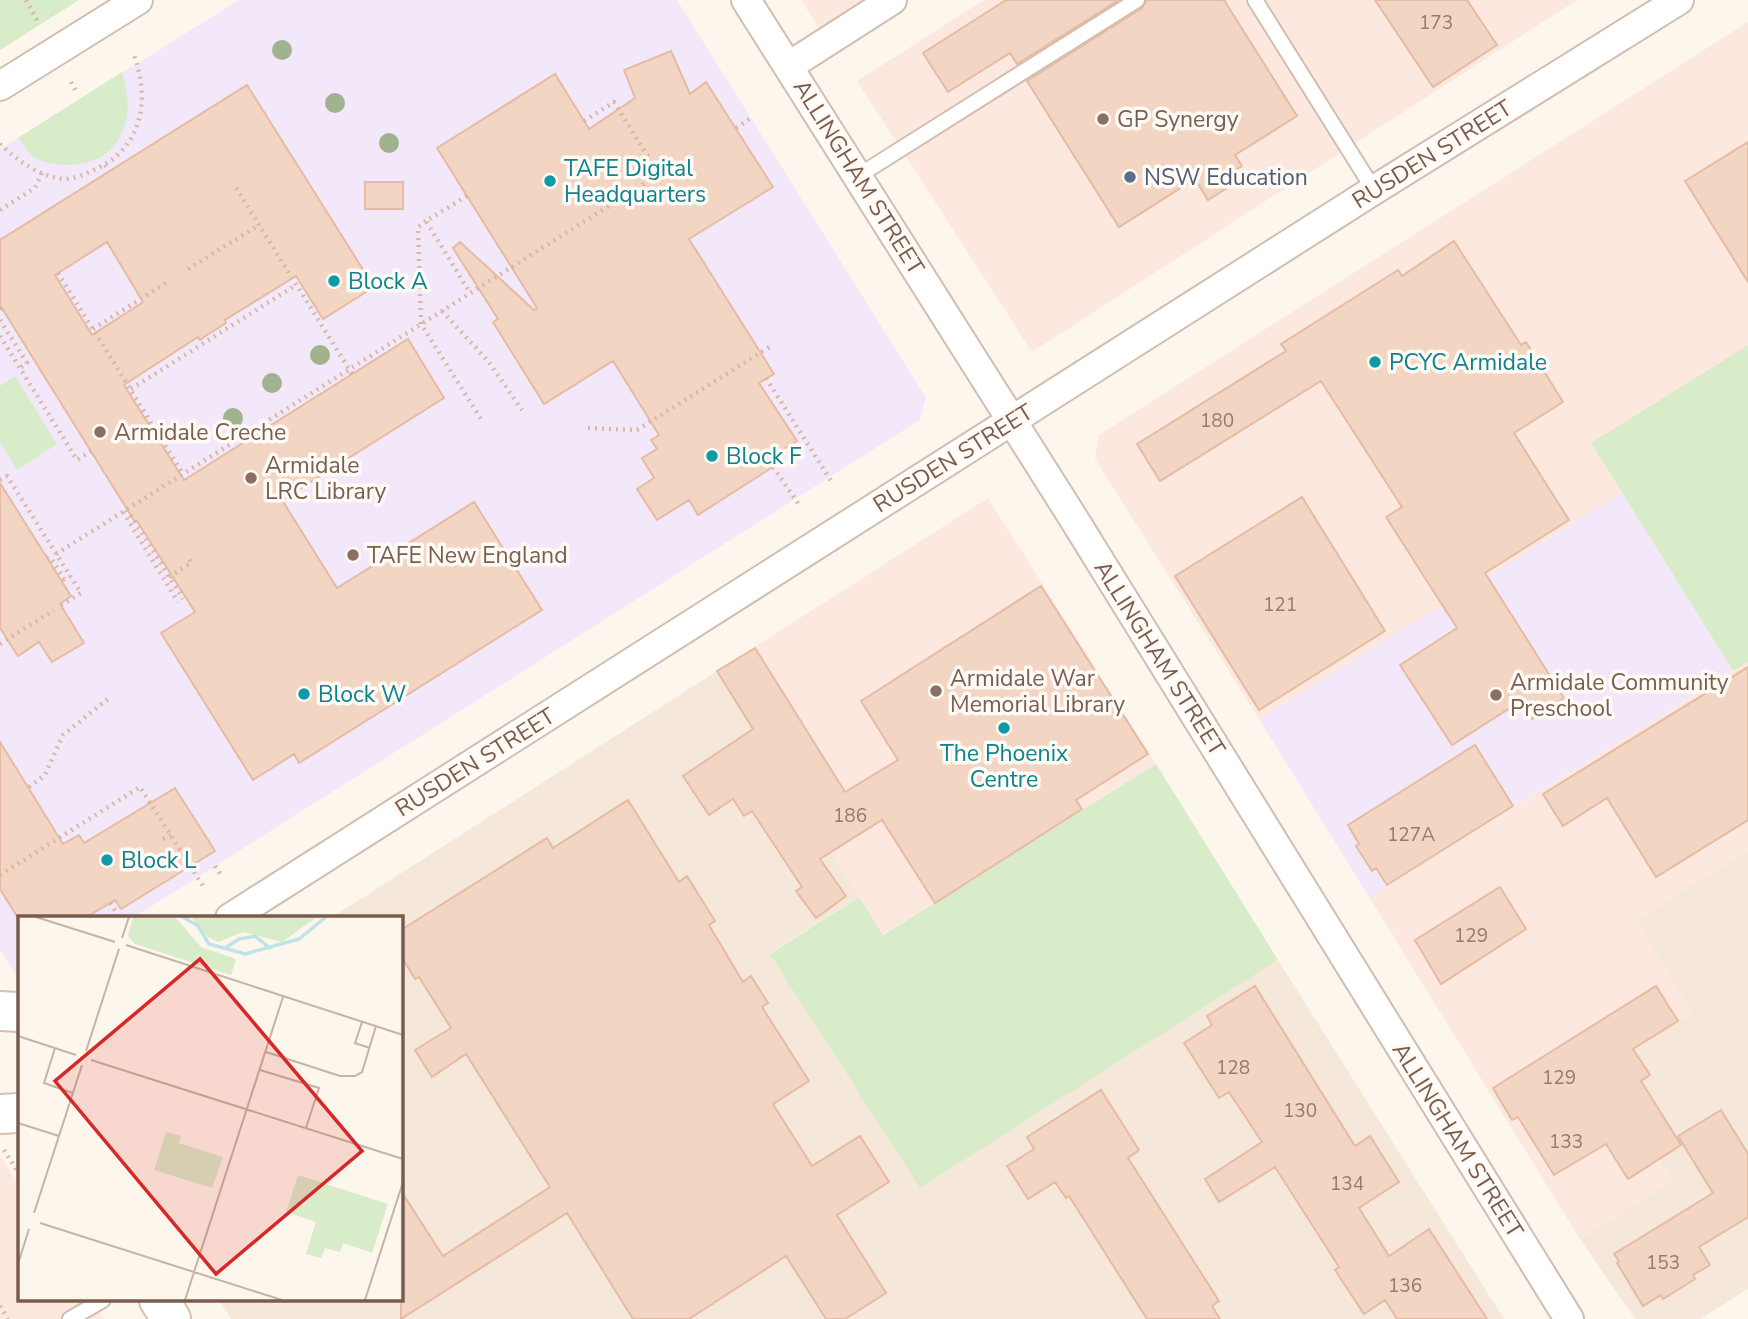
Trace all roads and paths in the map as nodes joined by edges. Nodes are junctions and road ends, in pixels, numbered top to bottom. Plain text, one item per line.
1 (26, 0) edge
2 (138, 0) edge
3 (746, 0) edge
4 (892, 0) edge
5 (1137, 0) edge
6 (1255, 0) edge
7 (1679, 0) edge
8 (40, 25) dead end
9 (134, 55) dead end
10 (789, 66) junction
11 (71, 82) dead end
12 (0, 86) edge
13 (76, 91) dead end
14 (752, 117) dead end
15 (584, 121) dead end
16 (736, 128) dead end
17 (0, 144) edge
18 (105, 165) junction
19 (666, 170) dead end
20 (110, 171) dead end
21 (42, 173) junction
22 (659, 174) junction
23 (858, 176) junction
24 (236, 188) dead end
25 (1374, 190) junction
26 (467, 195) dead end
27 (0, 209) edge
28 (426, 221) junction
29 (259, 225) junction
30 (188, 269) dead end
31 (58, 272) dead end
32 (169, 281) dead end
33 (296, 285) junction
34 (470, 293) junction
35 (442, 311) junction
36 (0, 320) edge
37 (421, 324) junction
38 (93, 329) junction
39 (0, 336) edge
40 (771, 346) dead end
41 (20, 368) junction
42 (350, 372) junction
43 (766, 378) dead end
44 (131, 389) junction
45 (522, 410) dead end
46 (481, 419) dead end
47 (1012, 421) junction
48 (588, 428) dead end
49 (91, 451) dead end
50 (773, 467) dead end
51 (183, 474) junction
52 (0, 480) edge
53 (833, 484) dead end
54 (800, 506) dead end
55 (125, 511) junction
56 (56, 554) junction
57 (47, 558) dead end
58 (189, 558) dead end
59 (71, 576) junction
60 (169, 577) junction
61 (61, 605) dead end
62 (54, 610) dead end
63 (0, 644) edge
64 (109, 698) dead end
65 (29, 787) dead end
66 (171, 835) junction
67 (163, 839) dead end
68 (215, 866) dead end
69 (0, 875) edge
70 (221, 875) dead end
71 (203, 886) dead end
72 (110, 903) dead end
73 (119, 916) edge
74 (233, 916) edge
75 (0, 1011) edge
76 (18, 1012) edge
77 (0, 1114) edge
78 (18, 1114) edge
79 (0, 1143) edge
80 (18, 1172) edge
81 (100, 1302) edge
82 (160, 1302) edge
83 (0, 1306) edge
84 (8, 1319) edge
85 (71, 1319) edge
86 (171, 1319) edge
87 (1569, 1319) edge

1 - 8 path
2 - 12 street
3 - 10 street, ALLINGHAM STREET
4 - 10 street
5 - 23 lane
6 - 25 lane
7 - 25 street, RUSDEN STREET
9 - 18 path
10 - 23 street, ALLINGHAM STREET
11 - 13 path
14 - 16 path
15 - 22 path
17 - 21 path
18 - 20 path
18 - 21 path
19 - 22 path
21 - 27 path
22 - 34 path
23 - 47 street, ALLINGHAM STREET
24 - 29 path
25 - 47 street, RUSDEN STREET
26 - 28 path
28 - 34 path
28 - 37 path
29 - 30 path
29 - 33 path
31 - 38 path
32 - 38 path
33 - 42 path
33 - 44 path
34 - 35 path
35 - 37 path
35 - 45 path
36 - 41 path
37 - 42 path
37 - 46 path
38 - 44 path
39 - 41 path
40 - 48 path
41 - 49 path
42 - 51 path
43 - 53 path
44 - 51 path
47 - 74 street, RUSDEN STREET
47 - 87 street, ALLINGHAM STREET
50 - 54 path
51 - 55 path
52 - 56 path
55 - 56 path
55 - 60 path
55 - 60 path
56 - 59 path
57 - 59 path
58 - 60 path
59 - 61 path
62 - 63 path
64 - 65 path
66 - 67 path
66 - 69 path
66 - 71 path
68 - 70 path
72 - 73 path
75 - 76 street
77 - 78 street
79 - 80 path
81 - 85 lane
82 - 86 street
83 - 84 path

